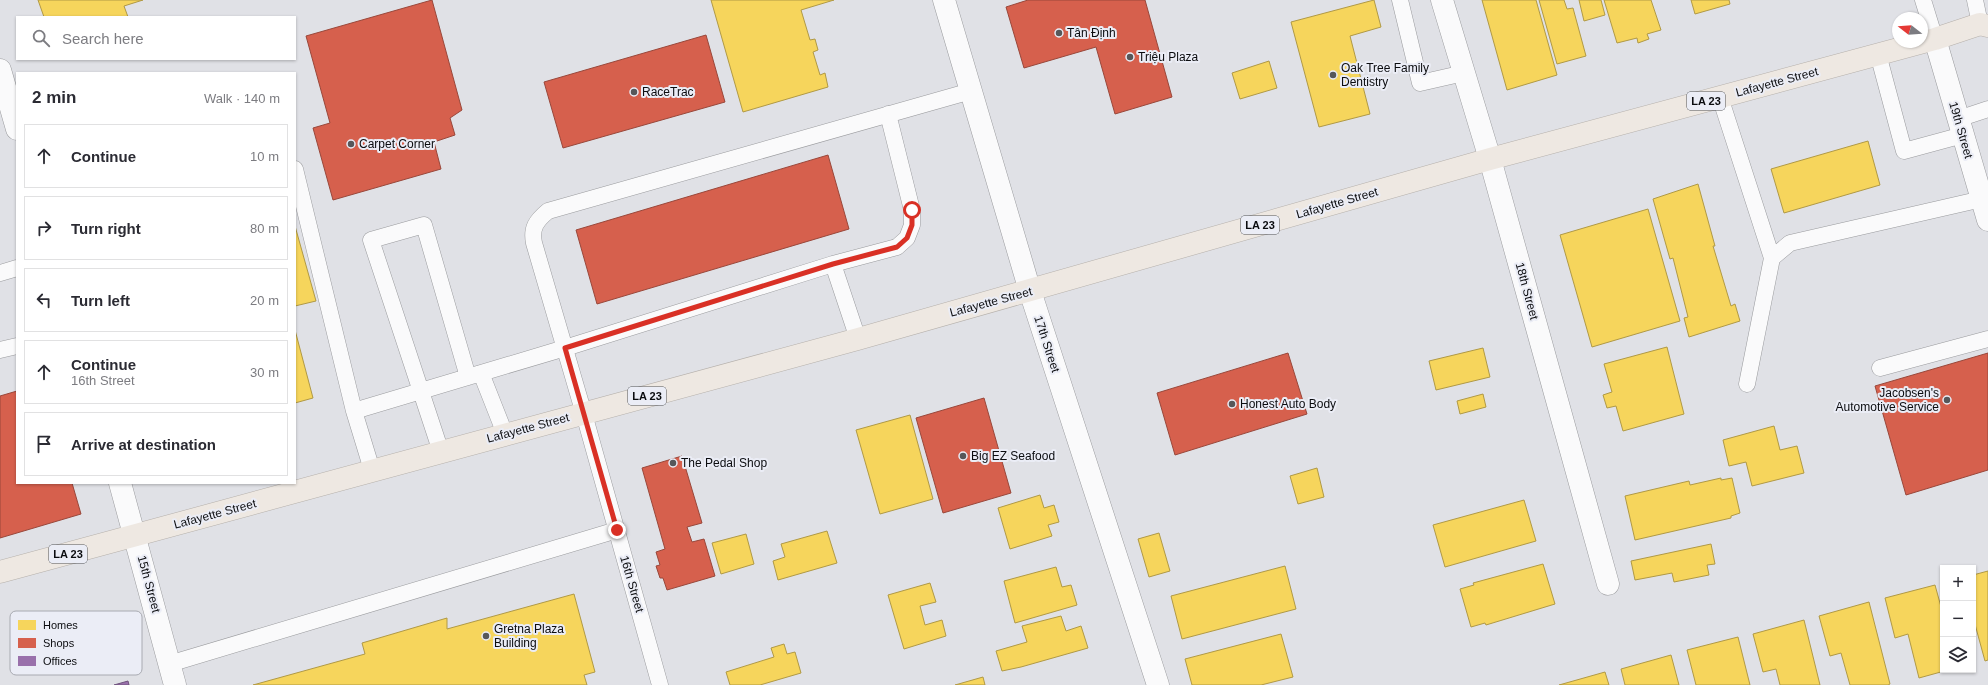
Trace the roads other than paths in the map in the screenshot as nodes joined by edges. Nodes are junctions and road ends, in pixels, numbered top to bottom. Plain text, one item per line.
1 (944, 0) edge
2 (1400, 0) edge
3 (1442, 0) edge
4 (1923, 0) edge
5 (1976, 0) edge
6 (1985, 22) edge
7 (1934, 39) junction
8 (1878, 54) junction
9 (0, 70) edge
10 (1464, 72) junction
11 (971, 91) junction
12 (1720, 98) junction
13 (1988, 109) edge
14 (888, 114) junction
15 (16, 126) edge
16 (1960, 127) junction
17 (1490, 159) junction
18 (296, 173) edge
19 (1986, 214) edge
20 (1772, 258) junction
21 (833, 264) junction
22 (16, 268) edge
23 (0, 273) edge
24 (1030, 291) junction
25 (858, 338) junction
26 (1988, 340) edge
27 (16, 346) edge
28 (565, 348) junction
29 (0, 350) edge
30 (1880, 368) dead end
31 (475, 375) junction
32 (1747, 384) dead end
33 (420, 391) junction
34 (354, 411) junction
35 (584, 414) junction
36 (505, 434) junction
37 (441, 452) junction
38 (372, 470) junction
39 (120, 484) edge
40 (617, 530) junction
41 (136, 535) junction
42 (0, 572) edge
43 (1608, 584) dead end
44 (169, 664) junction
45 (175, 685) edge
46 (660, 685) edge
47 (1158, 685) edge

1 - 11 street, 17th Street
2 - 10 lane
3 - 10 street, 18th Street
4 - 7 lane
5 - 6 lane
6 - 7 highway, Lafayette Street / LA 23
7 - 8 highway, Lafayette Street / LA 23
7 - 16 street, 19th Street
8 - 12 highway, Lafayette Street / LA 23
8 - 16 lane
9 - 15 street
10 - 17 street, 18th Street
11 - 14 lane, 16th Street
11 - 24 street, 17th Street
12 - 17 highway, Lafayette Street / LA 23
12 - 20 lane
13 - 16 lane
14 - 21 lane
14 - 28 lane, 16th Street
16 - 19 street, 19th Street
17 - 24 highway, Lafayette Street / LA 23
17 - 43 street, 18th Street
18 - 34 lane
19 - 20 lane
20 - 32 lane
21 - 25 lane
21 - 28 lane
22 - 23 lane
24 - 25 highway, Lafayette Street / LA 23
24 - 47 street, 17th Street
25 - 35 highway, Lafayette Street / LA 23
26 - 30 lane
27 - 29 lane
28 - 31 lane
28 - 35 lane, 16th Street
31 - 33 lane
31 - 33 lane
31 - 36 lane
33 - 34 lane
33 - 37 lane
34 - 38 lane
35 - 36 highway, Lafayette Street / LA 23
35 - 40 lane, 16th Street
36 - 37 highway, Lafayette Street / LA 23
37 - 38 highway, Lafayette Street / LA 23
38 - 41 highway, Lafayette Street / LA 23
39 - 41 street, 15th Street
40 - 44 lane
40 - 46 lane, 16th Street
41 - 42 highway, Lafayette Street / LA 23
41 - 44 street, 15th Street
44 - 45 street, 15th Street

